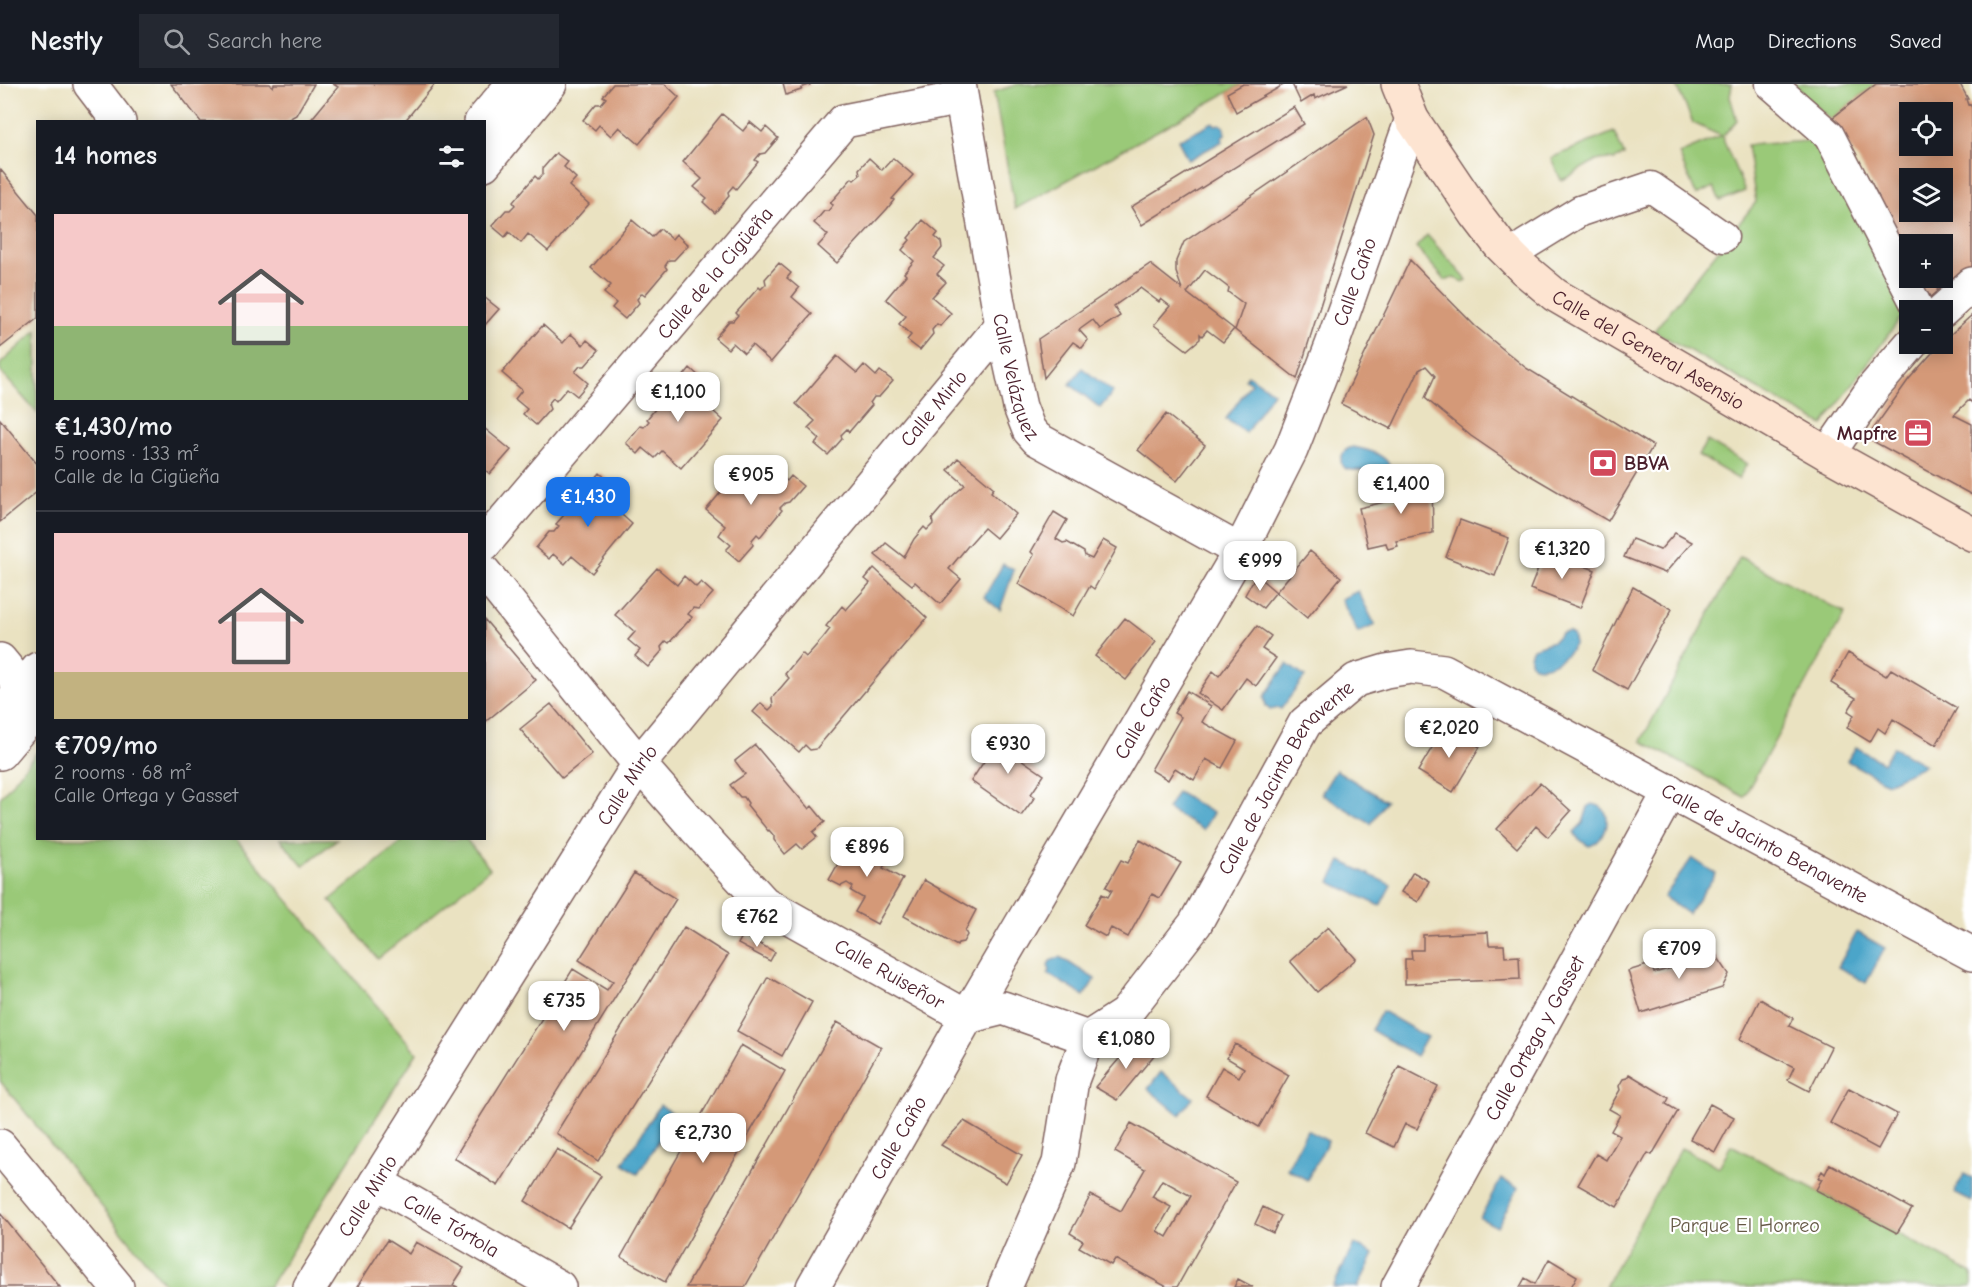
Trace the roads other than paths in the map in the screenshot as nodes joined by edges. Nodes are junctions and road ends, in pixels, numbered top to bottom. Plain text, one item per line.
1 (90, 84) edge
2 (513, 84) edge
3 (550, 84) edge
4 (1398, 84) edge
5 (1771, 84) edge
6 (960, 91) edge
7 (1412, 119) junction
8 (117, 120) edge
9 (483, 120) edge
10 (486, 162) edge
11 (1723, 237) dead end
12 (1525, 245) dead end
13 (1972, 284) edge
14 (1914, 300) edge
15 (1953, 301) edge
16 (1002, 325) junction
17 (1902, 354) edge
18 (1828, 454) junction
19 (1972, 534) edge
20 (486, 542) edge
21 (1240, 551) junction
22 (486, 574) edge
23 (0, 660) edge
24 (34, 693) edge
25 (0, 715) edge
26 (0, 753) edge
27 (639, 764) junction
28 (1670, 791) junction
29 (1972, 954) edge
30 (967, 1017) junction
31 (1088, 1038) junction
32 (0, 1146) edge
33 (376, 1182) junction
34 (117, 1287) edge
35 (310, 1287) edge
36 (559, 1287) edge
37 (813, 1287) edge
38 (1005, 1287) edge
39 (1398, 1287) edge

1 - 8 street
2 - 9 street
3 - 10 street
4 - 7 main road, Calle del General Asensio
5 - 14 street
6 - 16 street, Calle Velázquez
6 - 20 street, Calle de la Cigüeña
7 - 18 main road, Calle del General Asensio
7 - 21 street, Calle Caño
11 - 12 street
13 - 15 street
16 - 21 street, Calle Velázquez
16 - 27 street, Calle Mirlo
17 - 18 street
18 - 19 main road, Calle del General Asensio
21 - 30 street, Calle Caño
22 - 27 street, Calle Ruiseñor
23 - 24 street
24 - 25 street
24 - 26 street
27 - 30 street, Calle Ruiseñor
27 - 33 street, Calle Mirlo
28 - 29 street, Calle de Jacinto Benavente
28 - 31 street, Calle de Jacinto Benavente
28 - 39 street, Calle Ortega y Gasset
30 - 31 street, Calle Ruiseñor
30 - 37 street, Calle Caño
31 - 38 street
32 - 34 street
33 - 35 street, Calle Mirlo
33 - 36 street, Calle Tórtola

